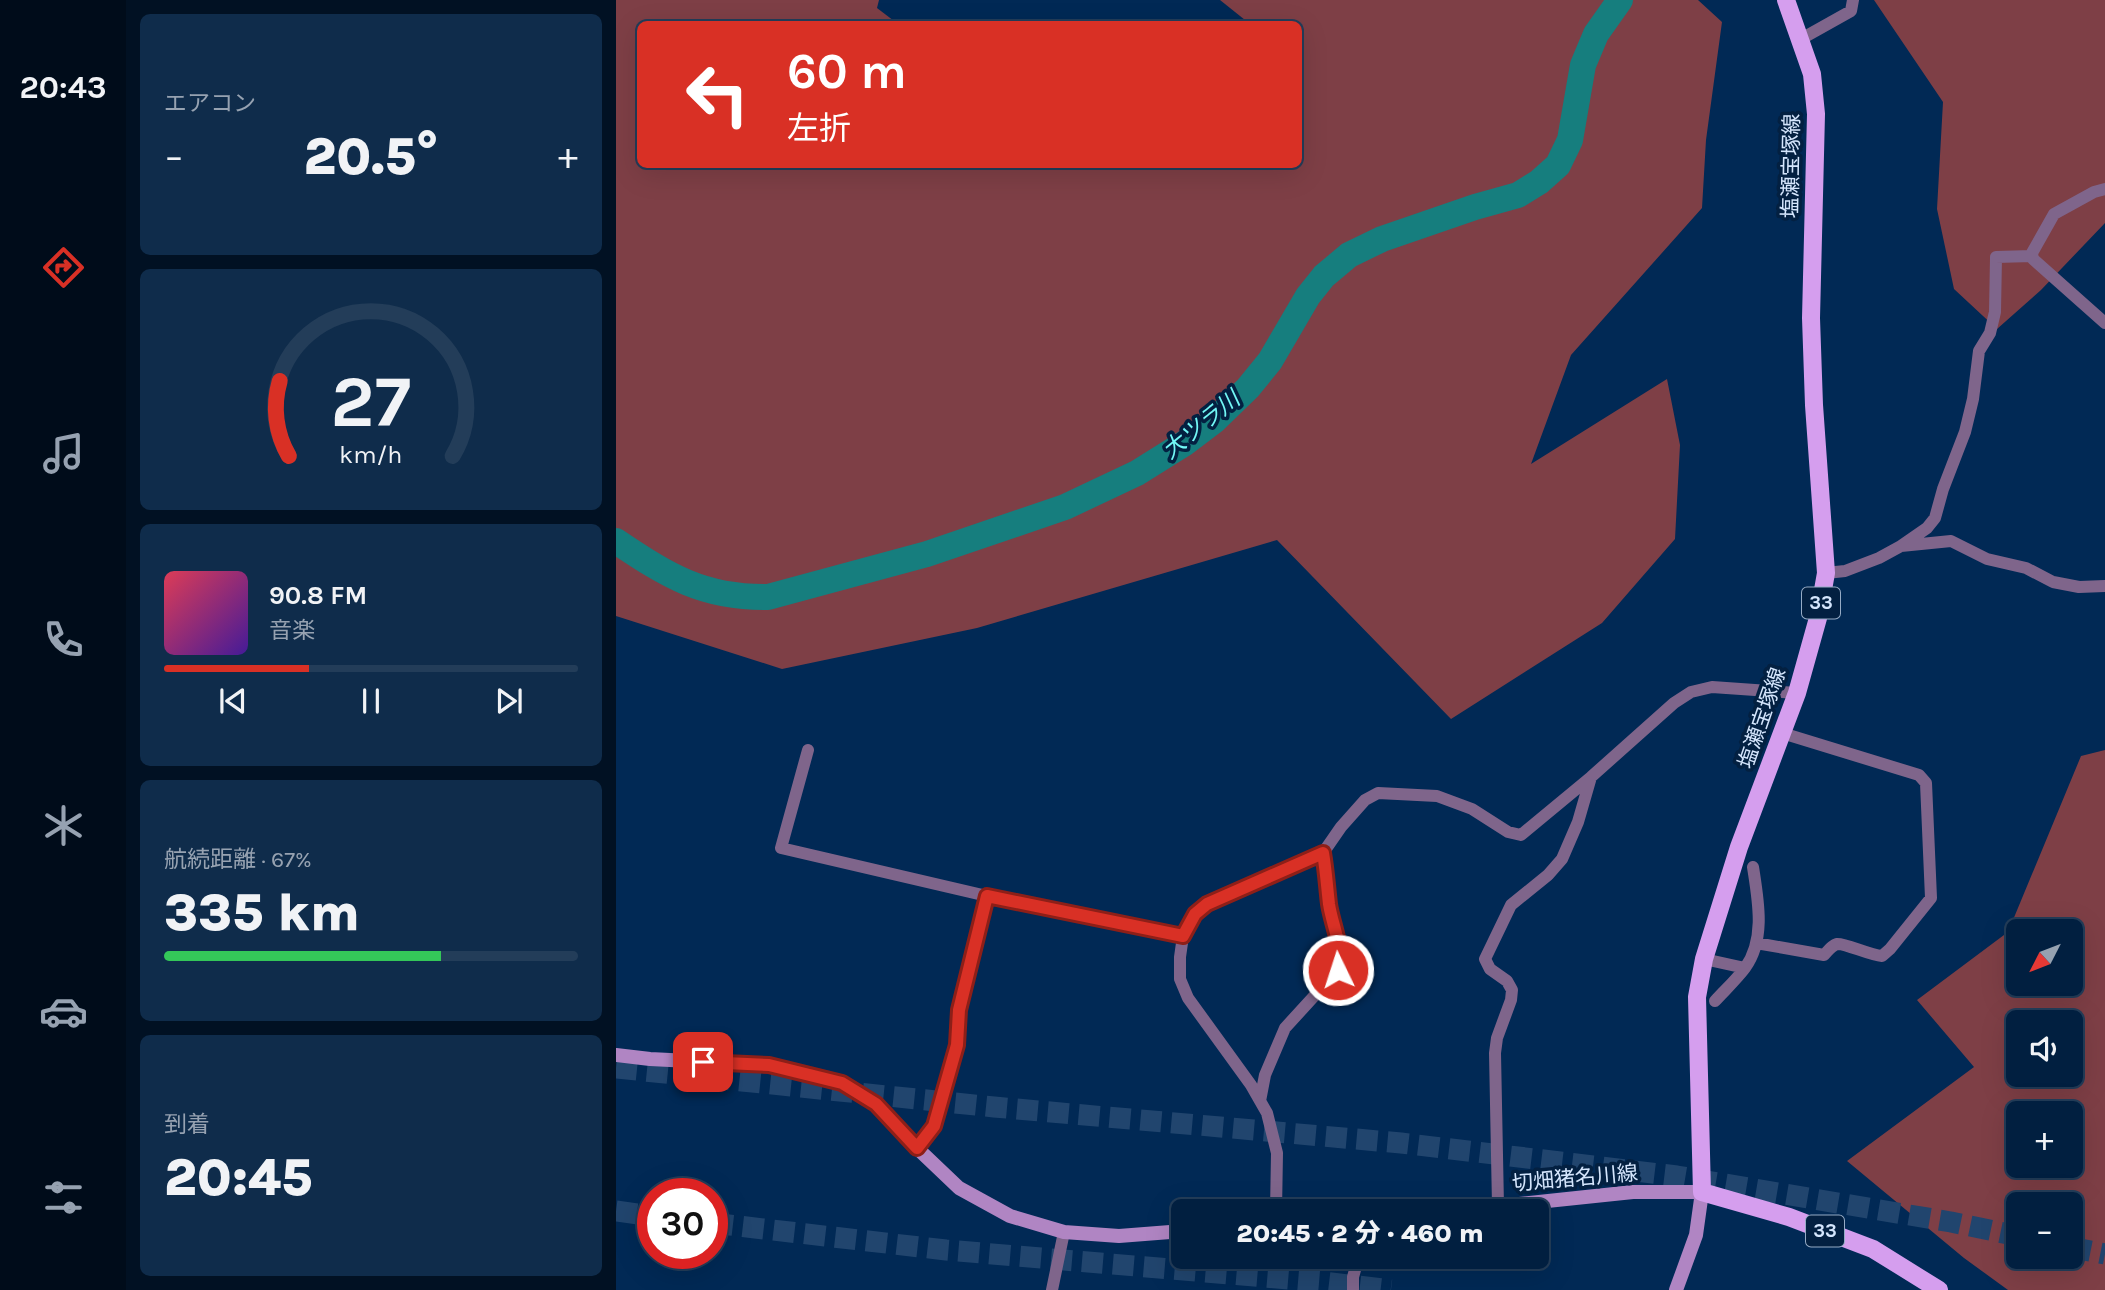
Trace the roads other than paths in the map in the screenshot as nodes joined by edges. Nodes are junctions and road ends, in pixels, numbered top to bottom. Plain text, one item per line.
1 (1786, 0) edge
2 (1853, 0) edge
3 (1801, 39) junction
4 (2105, 190) edge
5 (2032, 256) junction
6 (2105, 323) edge
7 (1901, 546) junction
8 (1826, 573) junction
9 (2105, 586) edge
10 (1797, 693) junction
11 (1782, 733) junction
12 (808, 750) dead end
13 (1591, 777) junction
14 (1323, 853) junction
15 (1753, 867) dead end
16 (987, 896) junction
17 (1183, 936) junction
18 (1756, 943) junction
19 (1704, 958) junction
20 (1745, 968) junction
21 (1715, 1001) dead end
22 (616, 1055) edge
23 (1260, 1101) junction
24 (917, 1148) junction
25 (1702, 1192) junction
26 (1276, 1199) edge
27 (1498, 1199) edge
28 (1549, 1201) edge
29 (1064, 1232) junction
30 (1171, 1232) edge
31 (1355, 1269) edge
32 (1052, 1290) edge
33 (1353, 1290) edge
34 (1676, 1290) edge
35 (1939, 1290) edge

1 - 3 main road, 塩瀬宝塚線 / 33
2 - 3 street
3 - 8 main road, 塩瀬宝塚線 / 33
4 - 5 street
5 - 6 street
5 - 7 street
7 - 8 street
7 - 9 street
8 - 10 main road, 塩瀬宝塚線 / 33
10 - 11 main road, 塩瀬宝塚線 / 33
10 - 13 street
11 - 18 street
11 - 19 main road, 塩瀬宝塚線 / 33
12 - 16 street
13 - 14 street
13 - 27 street
14 - 17 street
14 - 23 street
15 - 18 street
16 - 17 street
16 - 24 street
17 - 23 street
18 - 20 street
19 - 20 street
19 - 25 main road, 塩瀬宝塚線 / 33
20 - 21 street
22 - 24 main road
23 - 26 street
24 - 29 main road
25 - 28 main road, 切畑猪名川線
25 - 34 main road
25 - 35 main road, 33
29 - 30 main road
29 - 32 street
31 - 33 street

